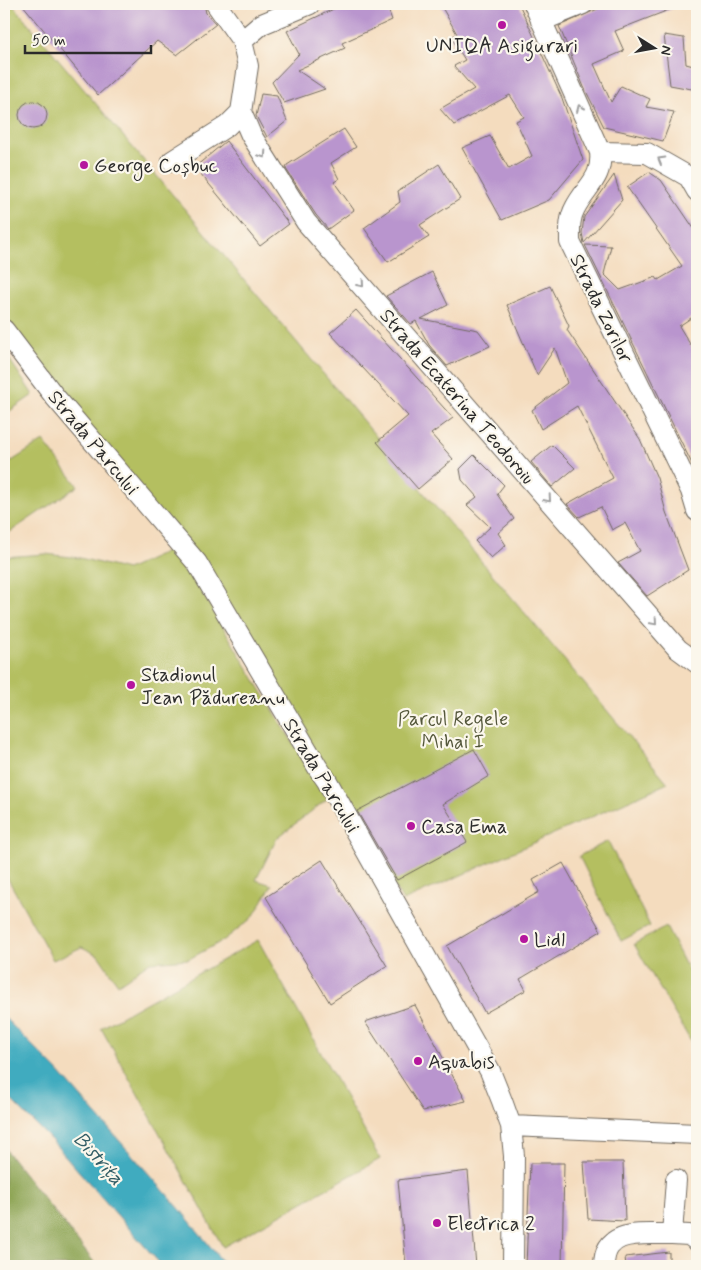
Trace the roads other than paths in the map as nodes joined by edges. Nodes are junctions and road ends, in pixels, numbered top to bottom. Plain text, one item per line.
1 (216, 4) edge
2 (310, 4) edge
3 (584, 4) edge
4 (537, 12) edge
5 (242, 41) junction
6 (241, 112) junction
7 (600, 152) junction
8 (172, 161) dead end
9 (697, 191) edge
10 (4, 330) edge
11 (697, 511) edge
12 (697, 663) edge
13 (510, 1126) junction
14 (697, 1134) edge
15 (676, 1180) dead end
16 (672, 1234) junction
17 (697, 1241) edge
18 (513, 1266) edge
19 (604, 1266) edge

1 - 5 street
2 - 5 street
3 - 4 street
7 -> 4 street
5 - 6 street
6 - 8 street
6 -> 12 street, Strada Ecaterina Teodoroiu
9 -> 7 street
7 - 11 street, Strada Zorilor
10 - 13 street, Strada Parcului
13 - 14 street
13 - 18 street, Strada Parcului
15 - 16 street
16 - 17 street
16 - 19 street

